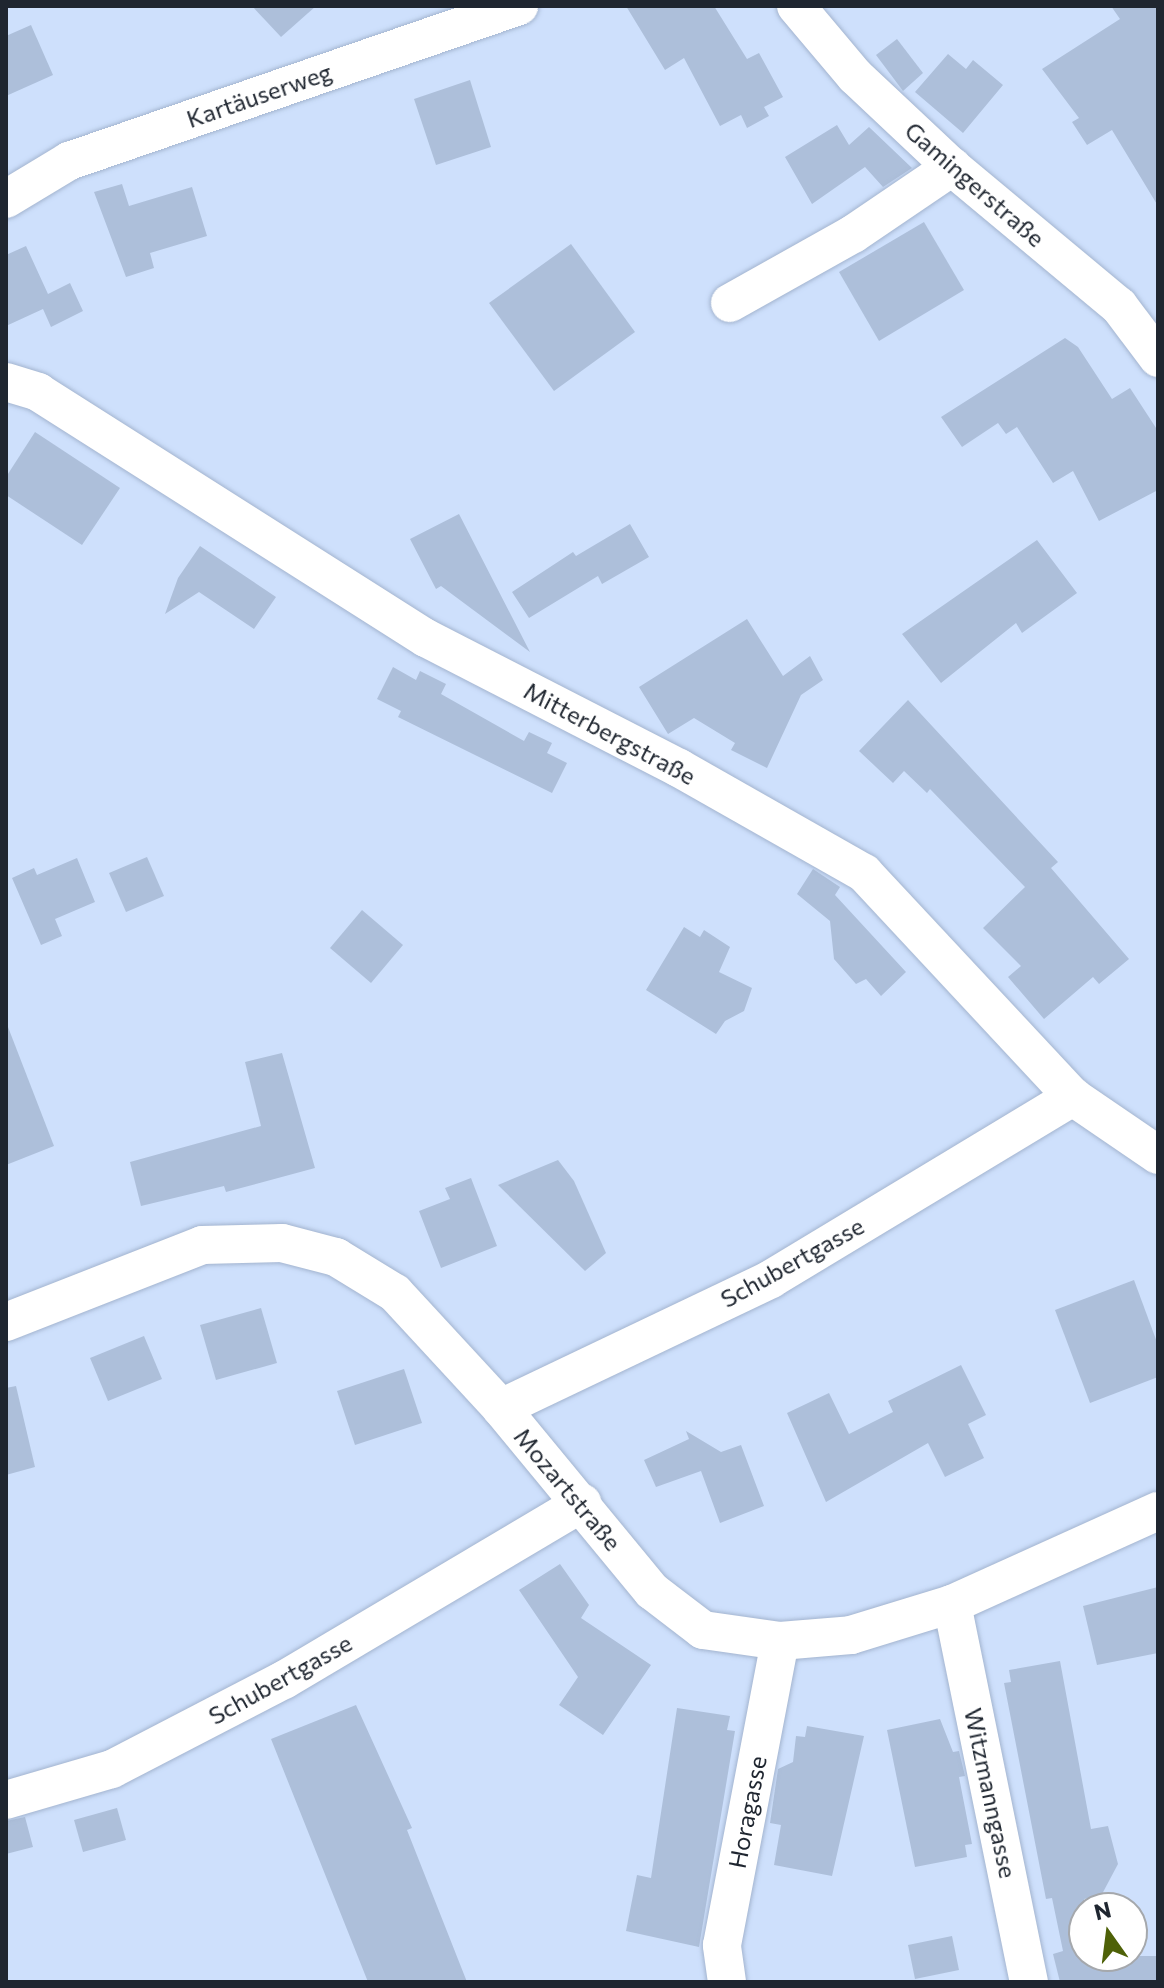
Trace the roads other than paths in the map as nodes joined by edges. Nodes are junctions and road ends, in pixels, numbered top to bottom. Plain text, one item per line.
1 (519, 6) edge
2 (796, 6) edge
3 (952, 167) junction
4 (6, 199) edge
5 (730, 303) dead end
6 (1158, 358) edge
7 (6, 382) edge
8 (1073, 1097) junction
9 (1158, 1155) edge
10 (6, 1322) edge
11 (501, 1408) junction
12 (582, 1503) junction
13 (1158, 1511) edge
14 (952, 1604) junction
15 (780, 1641) junction
16 (6, 1800) edge
17 (727, 1982) edge
18 (1029, 1982) edge

1 - 4 street, Kartäuserweg
2 - 3 street, Gamingerstraße
3 - 5 street
3 - 6 street, Gamingerstraße
7 - 8 street, Mitterbergstraße
8 - 9 street, Mitterbergstraße
8 - 11 street, Schubertgasse
10 - 11 street, Mozartstraße
11 - 12 street, Mozartstraße
12 - 15 street, Mozartstraße
12 - 16 street, Schubertgasse
13 - 14 street, Mozartstraße
14 - 15 street, Mozartstraße
14 - 18 street, Witzmanngasse
15 - 17 street, Horagasse

